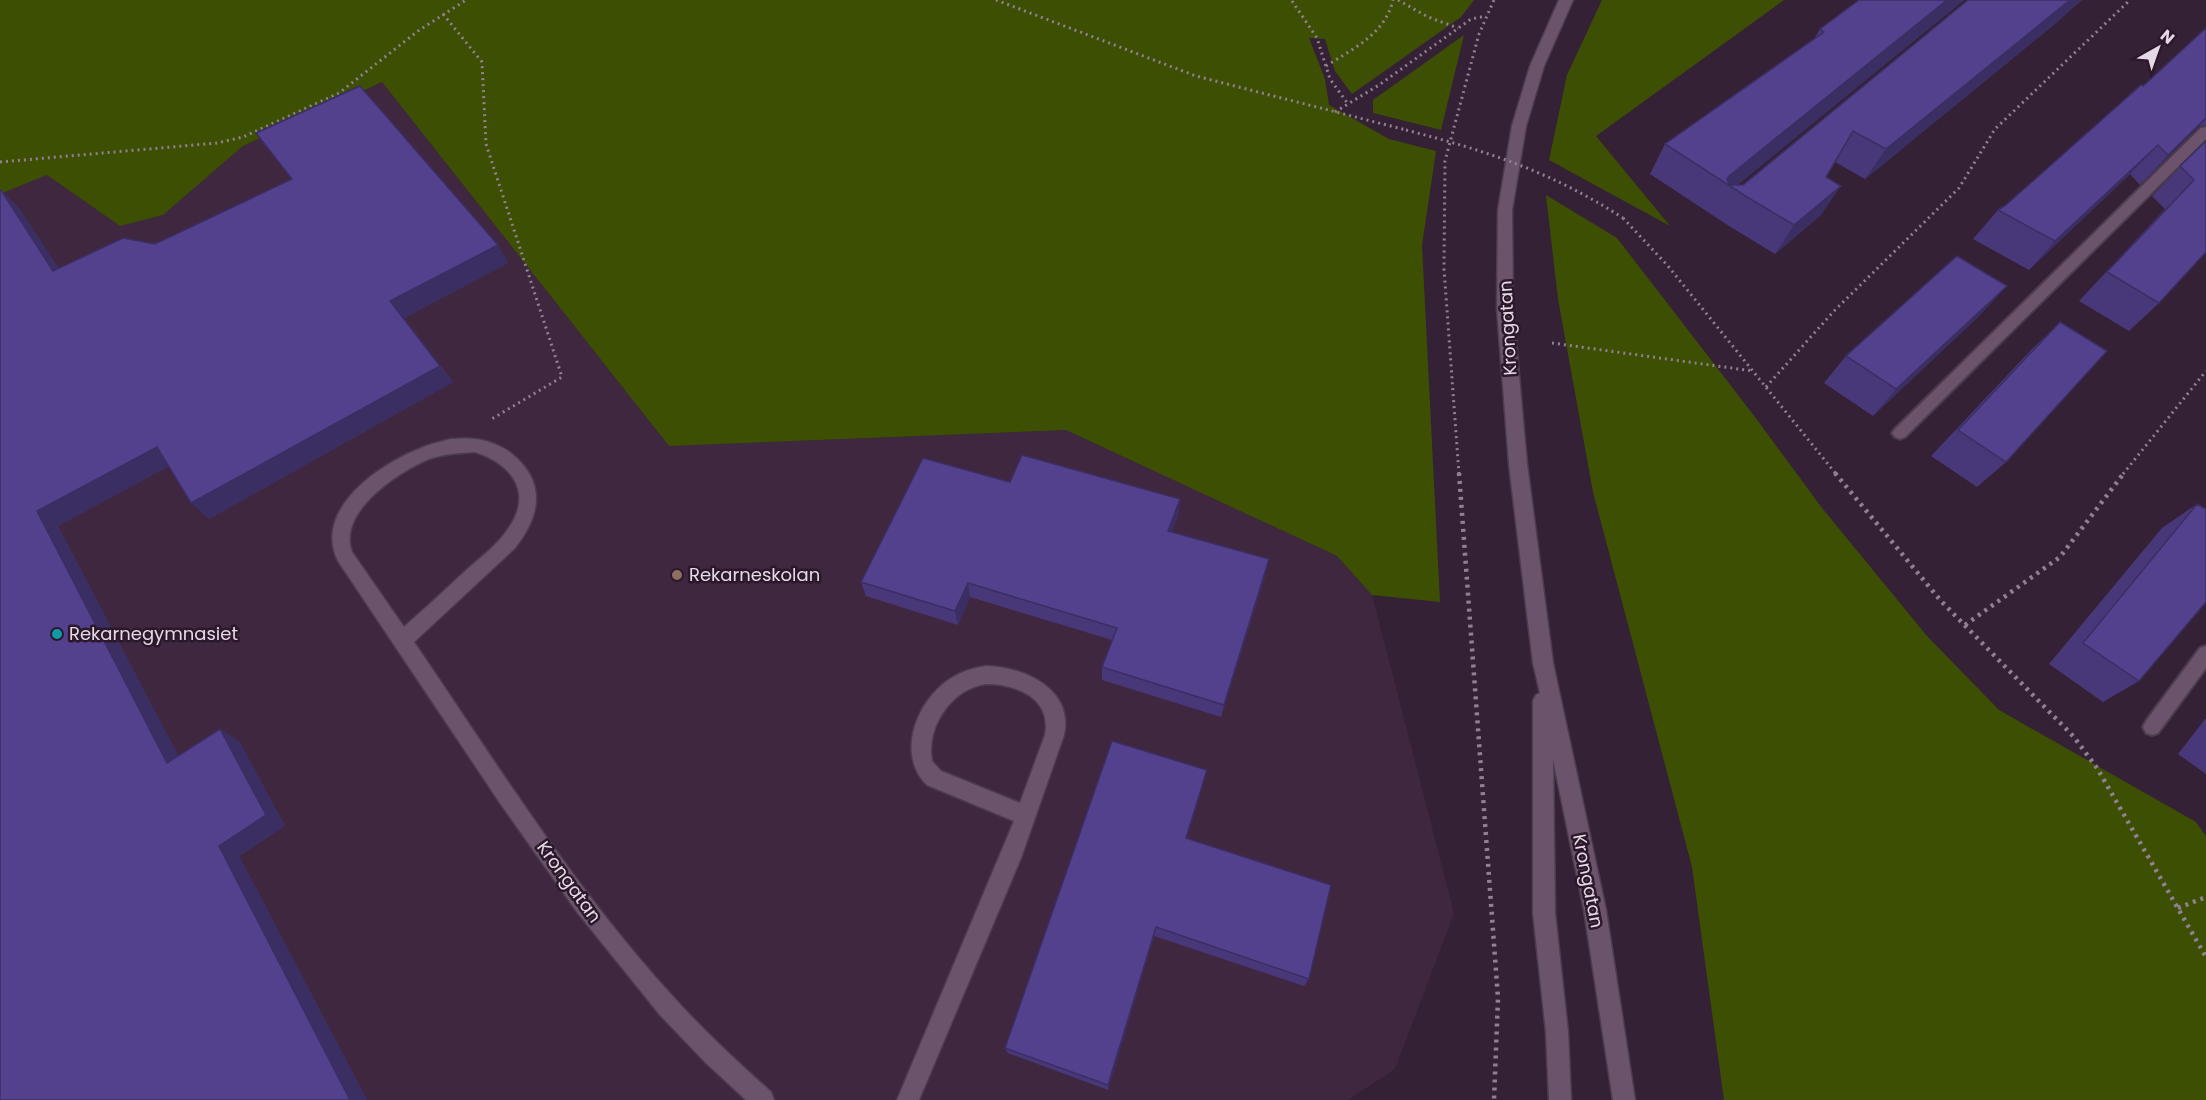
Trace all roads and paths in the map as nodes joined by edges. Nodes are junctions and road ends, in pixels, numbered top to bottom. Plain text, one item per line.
1 (465, 0) edge
2 (996, 0) edge
3 (1393, 0) edge
4 (1398, 0) edge
5 (1494, 0) edge
6 (1566, 0) edge
7 (2130, 0) edge
8 (1292, 1) edge
9 (443, 14) junction
10 (1486, 16) junction
11 (1458, 28) junction
12 (1326, 66) junction
13 (1348, 104) junction
14 (1334, 113) junction
15 (2206, 130) edge
16 (0, 162) edge
17 (1552, 343) dead end
18 (1753, 371) junction
19 (2206, 371) edge
20 (1766, 387) junction
21 (1900, 433) edge
22 (445, 447) junction
23 (1965, 625) junction
24 (402, 641) junction
25 (2206, 654) edge
26 (1543, 663) junction
27 (2152, 727) dead end
28 (1027, 816) junction
29 (2206, 897) edge
30 (2178, 908) junction
31 (2206, 957) edge
32 (763, 1100) edge
33 (908, 1100) edge
34 (1494, 1100) edge
35 (1560, 1100) edge
36 (1624, 1100) edge

1 - 9 path
2 - 14 path
3 - 12 path
4 - 11 path
5 - 10 path
6 - 26 street, Krongatan
7 - 20 path
8 - 12 path
9 - 16 path
9 - 22 path
10 - 11 path
10 - 34 path
11 - 13 path
12 - 13 path
13 - 14 path
14 - 18 path, bridge
15 - 21 lane
17 - 18 path
18 - 20 path
19 - 23 path
20 - 23 path
22 - 24 street, Krongatan
22 - 24 street, Krongatan
23 - 30 path
24 - 32 street, Krongatan
25 - 27 lane
26 - 35 street, Krongatan
26 - 36 street, Krongatan
28 - 28 street
28 - 33 street
29 - 30 path
30 - 31 path

